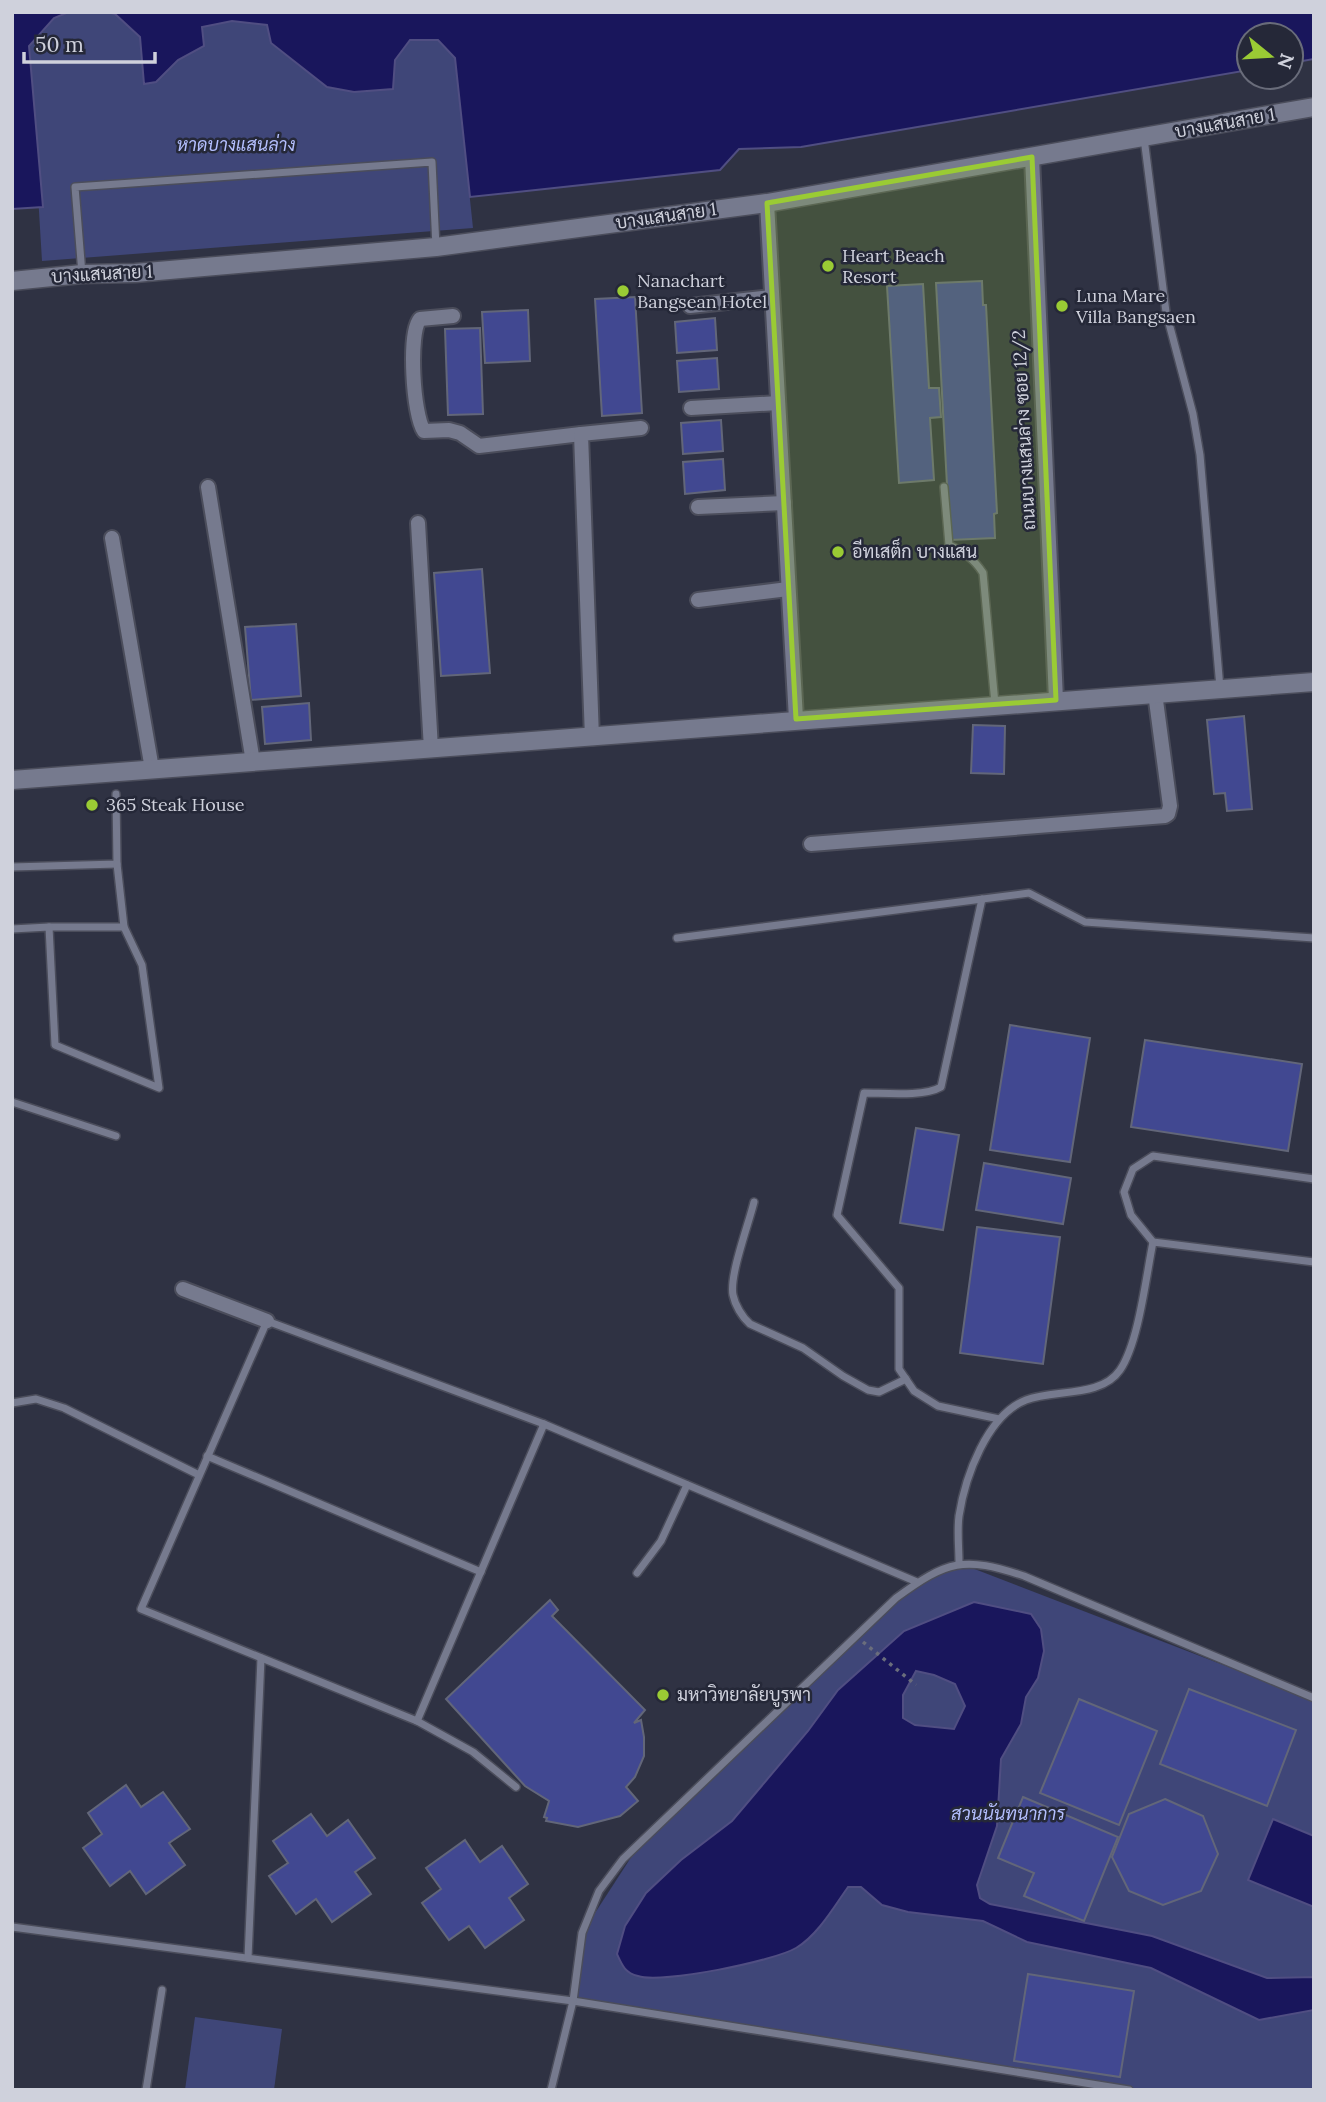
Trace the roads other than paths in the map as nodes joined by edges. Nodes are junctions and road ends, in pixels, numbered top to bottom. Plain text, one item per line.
1 (1314, 107) edge
2 (1144, 137) junction
3 (1032, 157) junction
4 (767, 203) junction
5 (436, 247) junction
6 (82, 274) junction
7 (12, 281) edge
8 (772, 297) junction
9 (690, 306) dead end
10 (453, 316) dead end
11 (778, 403) junction
12 (691, 408) dead end
13 (641, 428) dead end
14 (581, 435) junction
15 (208, 487) dead end
16 (944, 487) dead end
17 (784, 503) junction
18 (698, 507) dead end
19 (418, 523) dead end
20 (112, 538) dead end
21 (788, 589) junction
22 (698, 600) dead end
23 (1314, 682) edge
24 (1220, 688) junction
25 (1155, 693) junction
26 (1056, 700) junction
27 (995, 705) junction
28 (796, 719) junction
29 (592, 738) junction
30 (432, 749) junction
31 (253, 762) junction
32 (152, 769) junction
33 (12, 780) edge
34 (116, 794) dead end
35 (811, 844) dead end
36 (117, 864) junction
37 (12, 867) edge
38 (982, 899) junction
39 (48, 927) junction
40 (124, 927) junction
41 (12, 929) edge
42 (677, 938) dead end
43 (1314, 938) edge
44 (12, 1102) edge
45 (116, 1136) dead end
46 (1314, 1179) edge
47 (754, 1202) dead end
48 (1153, 1242) junction
49 (1314, 1262) edge
50 (183, 1289) dead end
51 (267, 1321) junction
52 (906, 1379) junction
53 (12, 1403) edge
54 (999, 1419) junction
55 (544, 1424) junction
56 (207, 1455) junction
57 (199, 1475) junction
58 (687, 1485) junction
59 (959, 1563) junction
60 (481, 1572) junction
61 (637, 1573) dead end
62 (917, 1582) junction
63 (261, 1658) junction
64 (1314, 1698) edge
65 (417, 1721) junction
66 (516, 1787) dead end
67 (12, 1927) edge
68 (248, 1958) junction
69 (162, 1990) dead end
70 (573, 2001) junction
71 (146, 2090) edge
72 (551, 2090) edge
73 (1129, 2090) edge

1 - 2 street, บางแสนสาย 1
2 - 3 street, บางแสนสาย 1
2 - 24 lane
3 - 4 street, บางแสนสาย 1
3 - 26 street, ถนนบางแสนล่าง ซอย 12/2
4 - 5 street, บางแสนสาย 1
4 - 8 street
5 - 6 street, บางแสนสาย 1
5 - 6 lane
6 - 7 street, บางแสนสาย 1
8 - 9 street
8 - 11 street
10 - 14 street
11 - 12 street
11 - 17 street
13 - 14 street
14 - 29 street
15 - 31 street
16 - 27 lane
17 - 18 street
17 - 21 street
19 - 30 street
20 - 32 street
21 - 22 street
21 - 28 street
23 - 24 street
24 - 25 street
25 - 26 street
25 - 35 street
26 - 27 street
27 - 28 street
28 - 29 street
29 - 30 street
30 - 31 street
31 - 32 street
32 - 33 street
34 - 36 lane
36 - 37 lane
36 - 40 lane
38 - 42 lane
38 - 43 lane
38 - 52 lane
39 - 40 lane
39 - 40 lane
39 - 41 lane
44 - 45 lane
46 - 48 lane
47 - 52 lane
48 - 49 lane
48 - 54 lane
50 - 51 street
51 - 55 lane
51 - 56 lane
52 - 54 lane
53 - 57 lane
54 - 59 lane
55 - 58 lane
55 - 60 lane
56 - 57 lane
56 - 60 lane
57 - 63 lane
58 - 61 lane
58 - 62 lane
59 - 62 lane
59 - 64 lane
60 - 65 lane
62 - 70 lane
63 - 65 lane
63 - 68 lane
65 - 66 lane
67 - 68 lane
68 - 70 lane
69 - 71 lane
70 - 72 lane
70 - 73 lane

